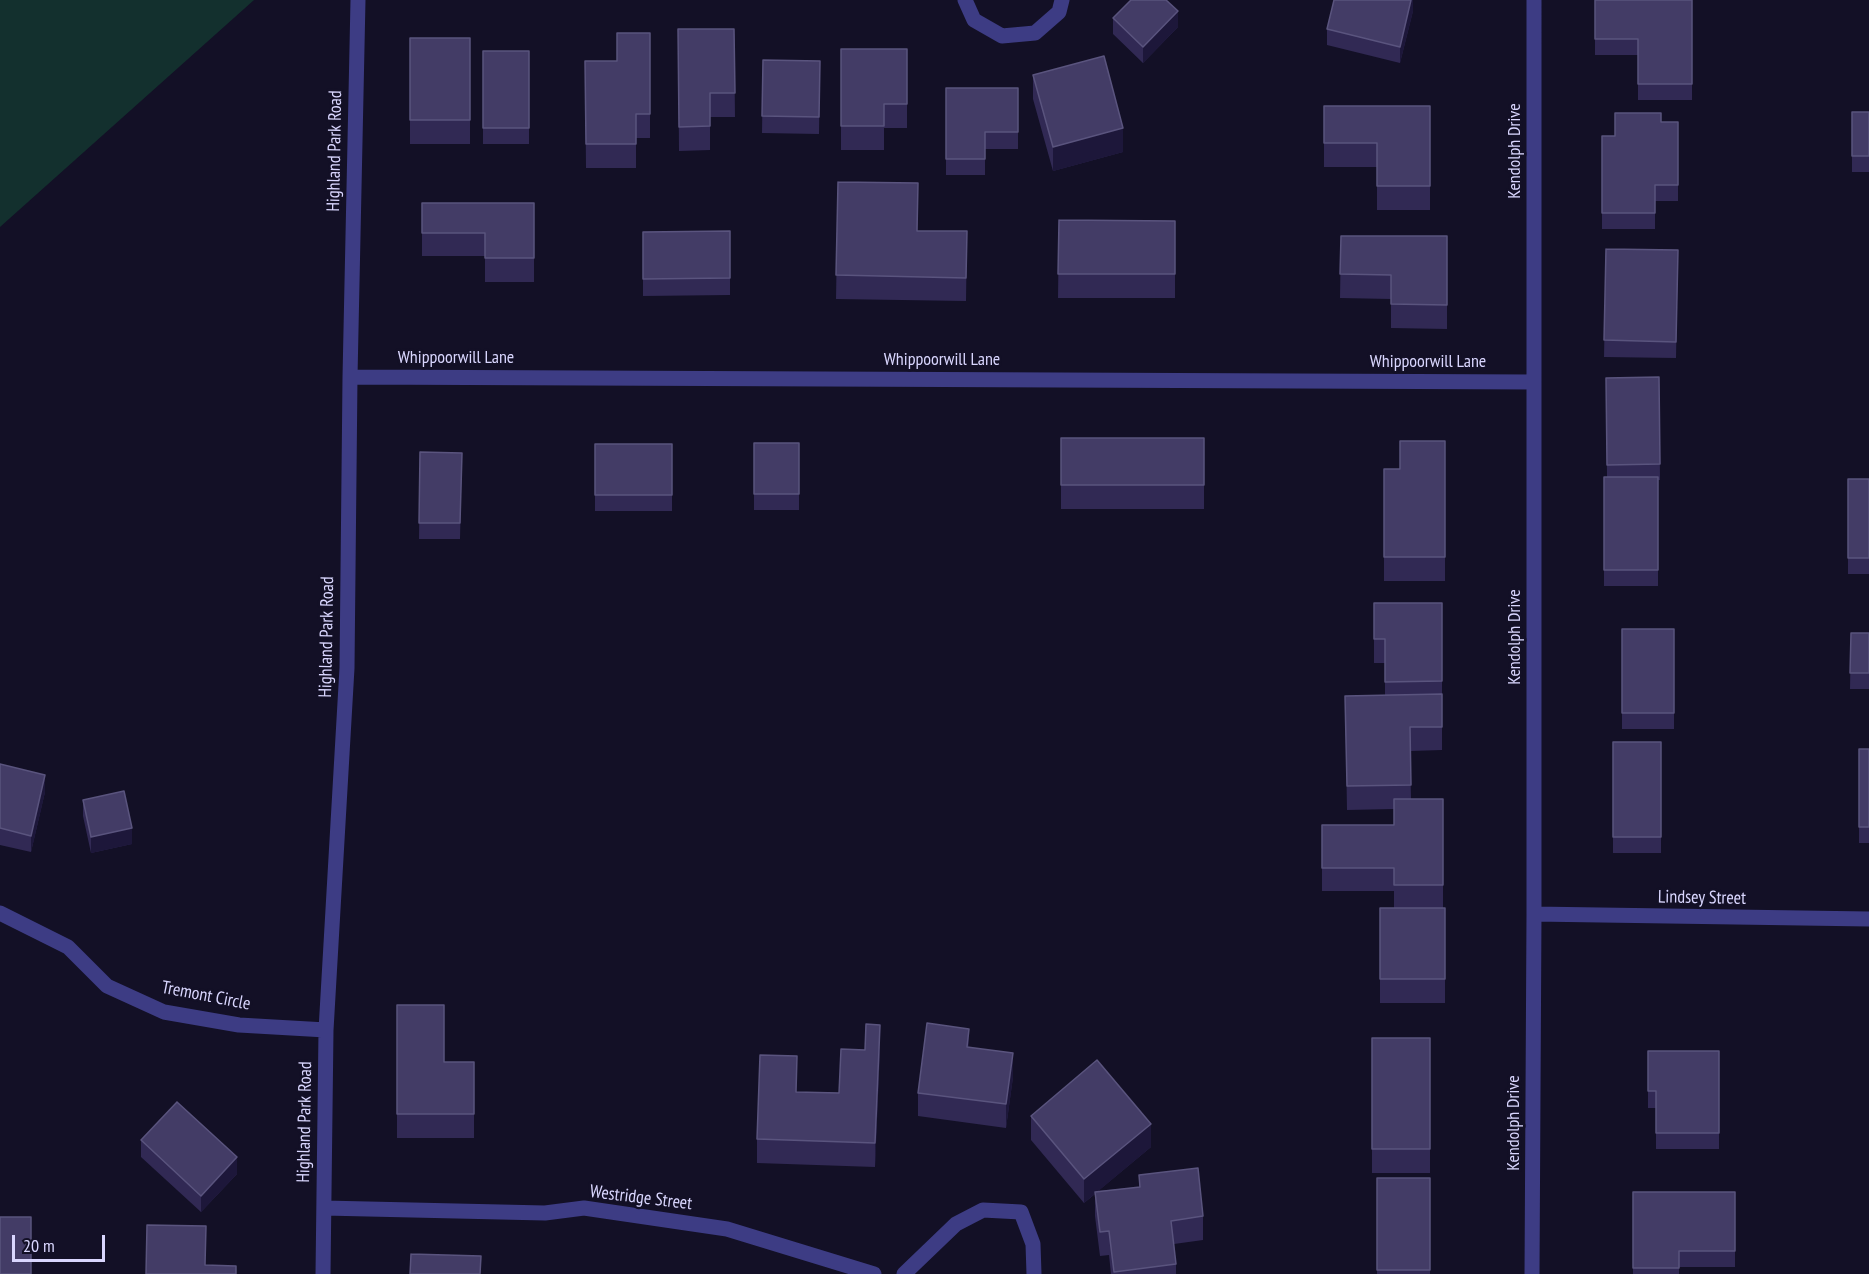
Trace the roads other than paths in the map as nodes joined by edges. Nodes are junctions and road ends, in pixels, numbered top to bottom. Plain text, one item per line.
1 (358, 0) edge
2 (965, 0) edge
3 (1062, 0) edge
4 (1534, 0) edge
5 (350, 377) junction
6 (1534, 382) junction
7 (0, 913) edge
8 (1534, 914) junction
9 (1869, 919) edge
10 (326, 1030) junction
11 (324, 1208) junction
12 (323, 1274) edge
13 (874, 1274) edge
14 (904, 1274) edge
15 (1034, 1274) edge
16 (1532, 1274) edge

1 - 5 street, Highland Park Road
2 - 3 street
4 - 6 street, Kendolph Drive
5 - 6 street, Whippoorwill Lane
5 - 10 street, Highland Park Road
6 - 8 street, Kendolph Drive
7 - 10 street, Tremont Circle
8 - 9 street, Lindsey Street
8 - 16 street, Kendolph Drive
10 - 11 street, Highland Park Road
11 - 12 street, Highland Park Road
11 - 13 street, Westridge Street
14 - 15 street

